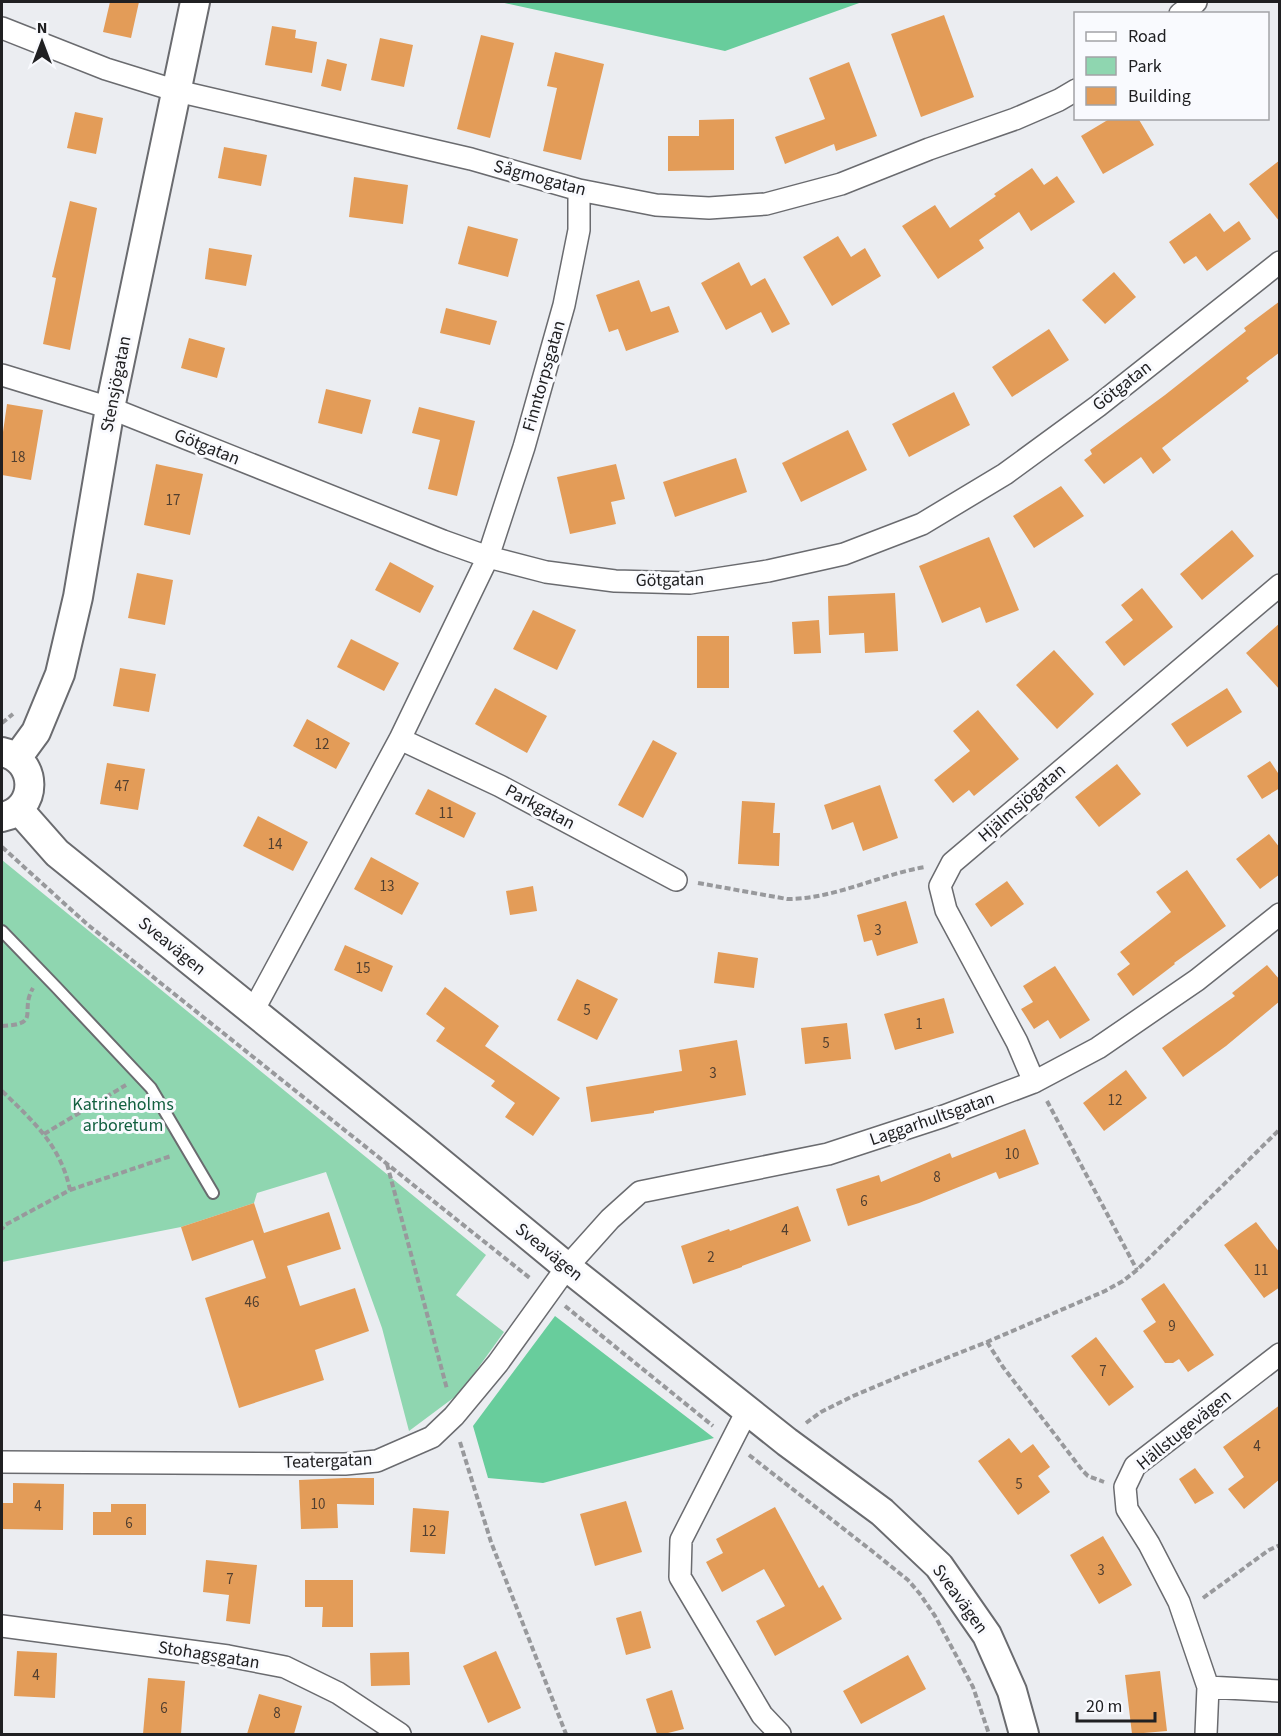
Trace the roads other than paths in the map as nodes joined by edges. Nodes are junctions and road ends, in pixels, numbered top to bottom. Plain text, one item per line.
1 (195, 2) edge
2 (1196, 2) edge
3 (1183, 12) edge
4 (2, 28) edge
5 (177, 91) junction
6 (1074, 91) edge
7 (579, 190) junction
8 (1280, 262) edge
9 (2, 375) edge
10 (110, 408) junction
11 (488, 557) junction
12 (1280, 585) edge
13 (400, 739) junction
14 (9, 755) edge
15 (10, 814) edge
16 (676, 880) road end
17 (1280, 915) edge
18 (2, 932) edge
19 (253, 1011) junction
20 (1034, 1082) junction
21 (213, 1193) dead end
22 (567, 1267) junction
23 (1280, 1354) edge
24 (747, 1411) junction
25 (2, 1462) edge
26 (2, 1626) edge
27 (1208, 1687) junction
28 (1280, 1691) edge
29 (400, 1734) edge
30 (780, 1734) edge
31 (1024, 1734) edge
32 (1206, 1734) edge

1 - 5 street, Stensjögatan
2 - 3 street
4 - 5 street, Sågmogatan
5 - 7 street, Sågmogatan
5 - 10 street, Stensjögatan
6 - 7 street, Sågmogatan
7 - 11 street, Finntorpsgatan
8 - 11 street, Götgatan
9 - 10 street, Götgatan
10 - 11 street, Götgatan
10 - 14 street, Stensjögatan
11 - 13 street
12 - 20 street, Hjälmsjögatan
13 - 16 street, Parkgatan
13 - 19 street
14 - 15 street
15 - 19 street, Sveavägen
17 - 20 street, Laggarhultsgatan
18 - 21 lane
19 - 22 street, Sveavägen
20 - 22 street, Laggarhultsgatan
22 - 24 street, Sveavägen
22 - 25 street, Teatergatan
23 - 27 street, Hällstugevägen
24 - 30 street
24 - 31 street, Sveavägen
26 - 29 street, Stohagsgatan
27 - 28 street
27 - 32 street, Hällstugevägen

